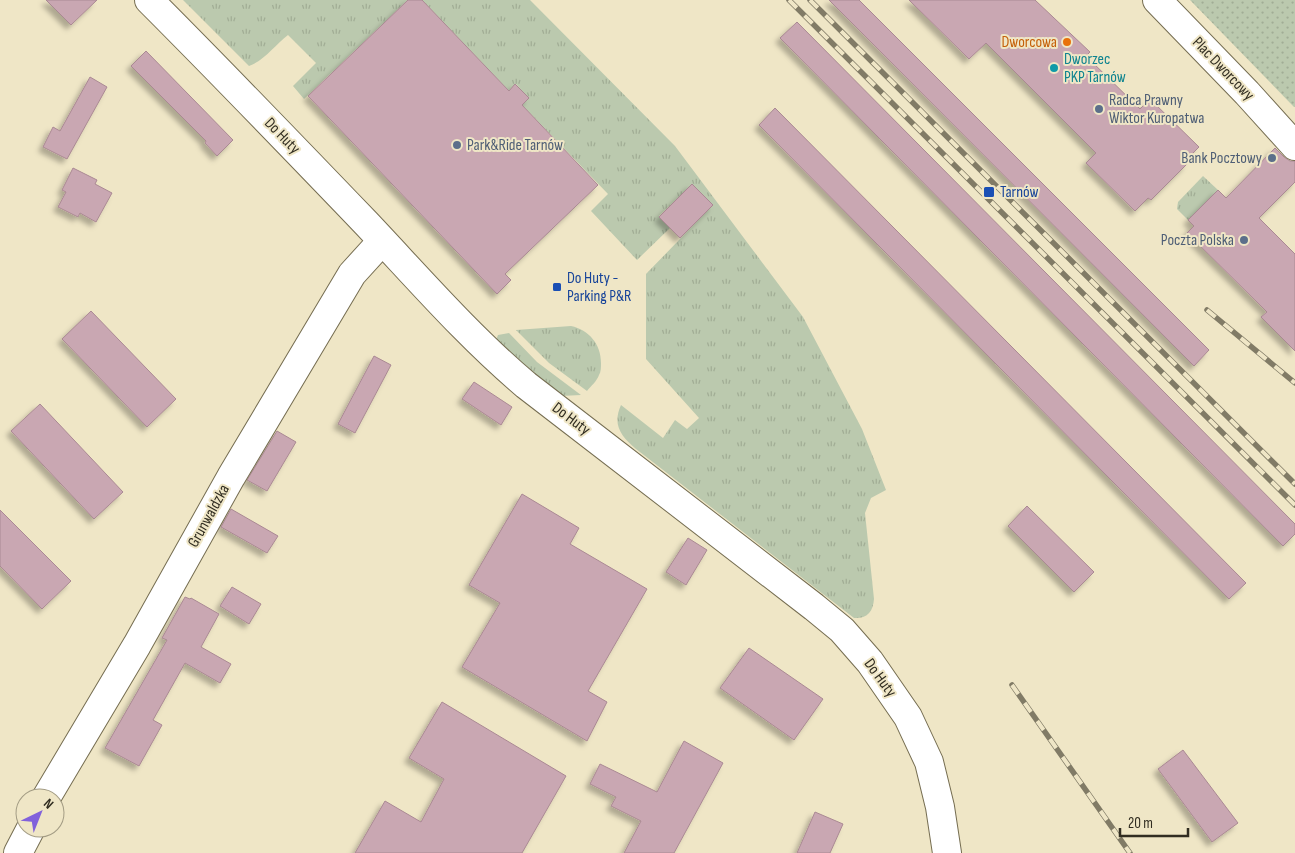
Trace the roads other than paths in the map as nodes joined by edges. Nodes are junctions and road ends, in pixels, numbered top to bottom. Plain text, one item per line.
1 (148, 0) edge
2 (1157, 0) edge
3 (1292, 142) edge
4 (382, 241) junction
5 (52, 788) edge
6 (26, 838) edge
7 (18, 853) edge
8 (947, 853) edge

1 - 4 street, Do Huty
2 - 3 street, Plac Dworcowy
4 - 5 street, Grunwaldzka
4 - 8 street, Do Huty
6 - 7 street

